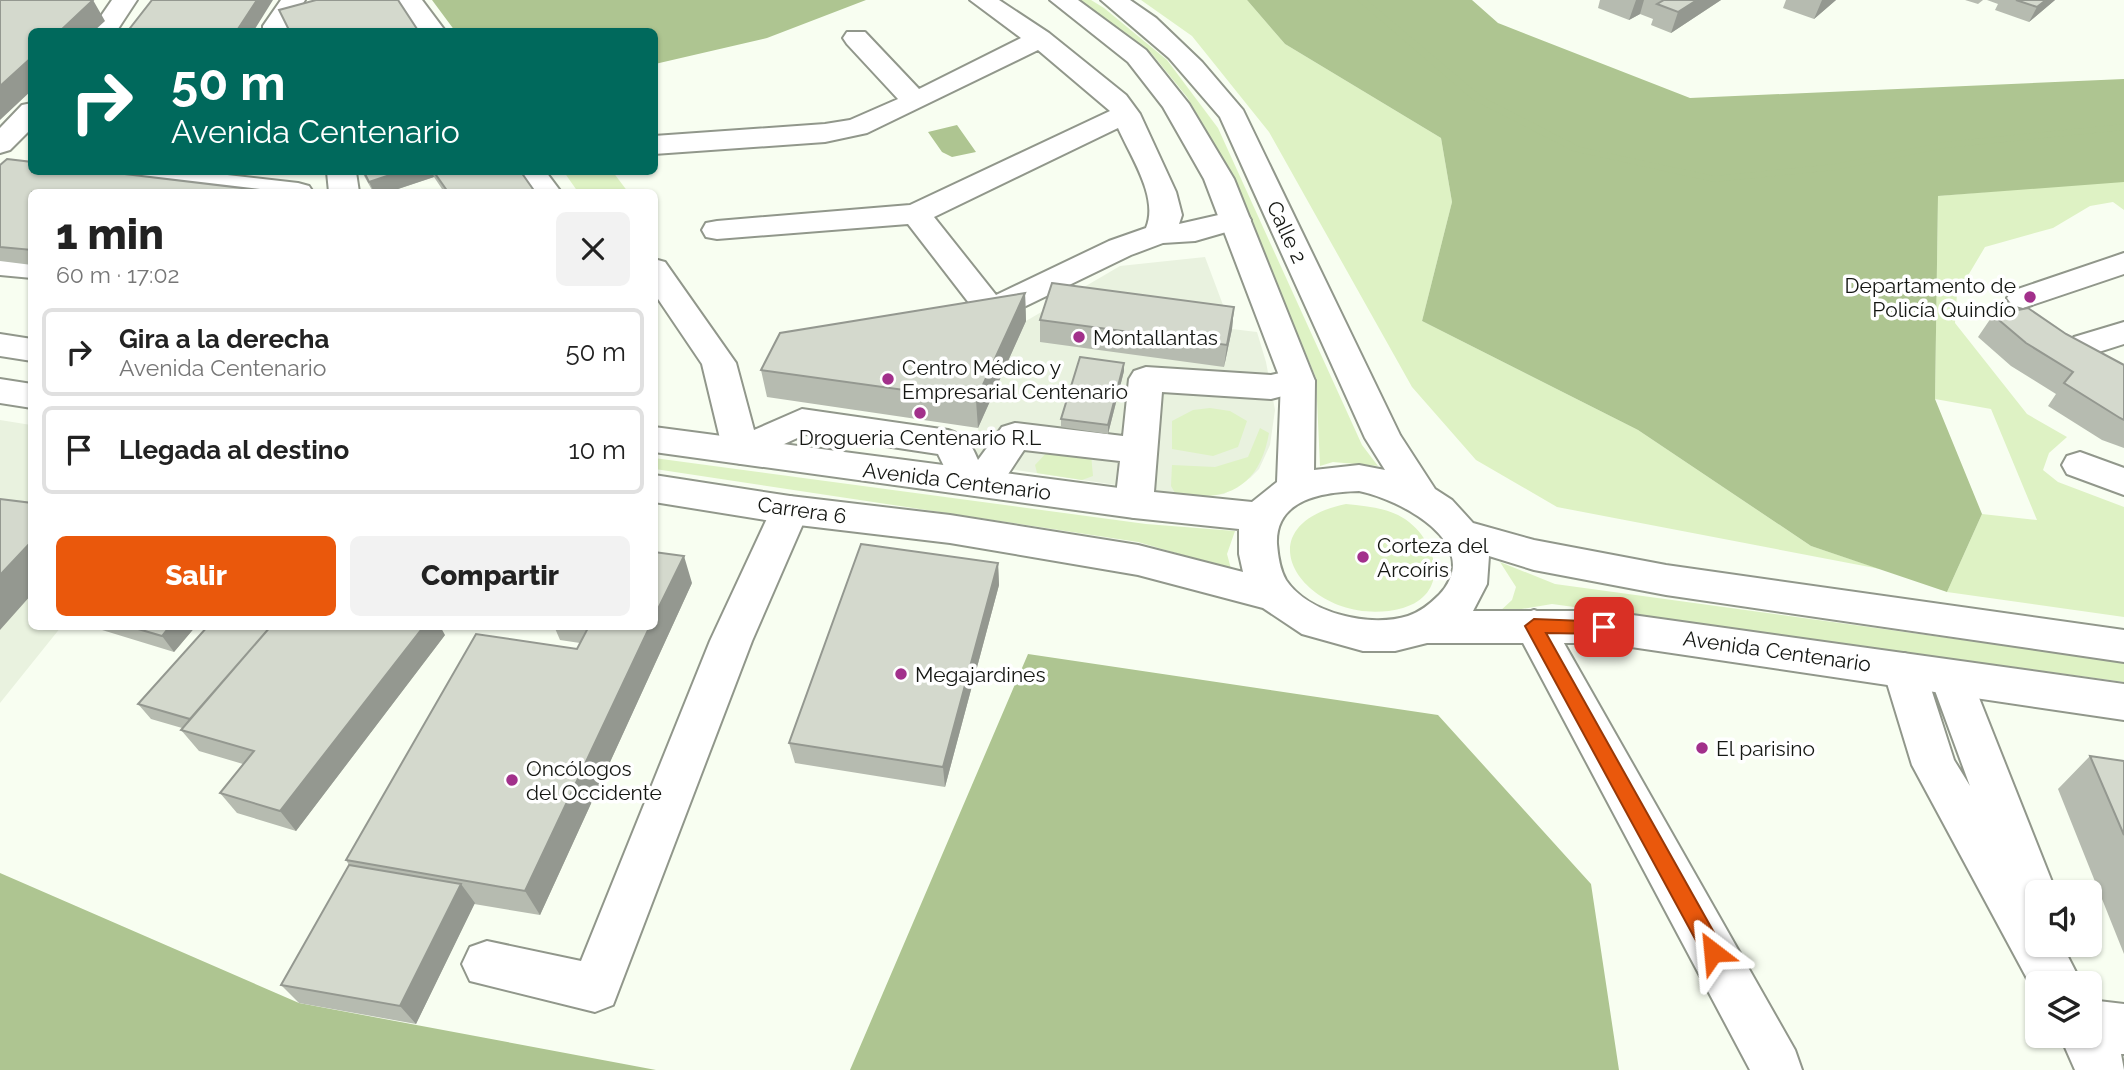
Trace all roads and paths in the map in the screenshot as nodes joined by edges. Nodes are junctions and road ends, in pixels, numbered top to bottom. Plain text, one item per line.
1 (293, 0) edge
2 (409, 0) edge
3 (982, 0) edge
4 (1062, 0) edge
5 (1113, 0) edge
6 (136, 5) edge
7 (108, 28) edge
8 (132, 28) edge
9 (276, 28) edge
10 (430, 28) edge
11 (856, 38) dead end
12 (1041, 39) junction
13 (916, 101) junction
14 (1126, 114) junction
15 (28, 115) edge
16 (0, 144) edge
17 (658, 145) edge
18 (156, 175) edge
19 (273, 189) edge
20 (916, 214) junction
21 (1236, 220) junction
22 (717, 230) dead end
23 (1159, 234) junction
24 (2124, 263) edge
25 (0, 265) edge
26 (28, 268) edge
27 (658, 275) edge
28 (2023, 298) dead end
29 (991, 310) junction
30 (945, 317) edge
31 (2124, 333) edge
32 (0, 345) edge
33 (2085, 345) edge
34 (28, 349) edge
35 (1298, 381) junction
36 (0, 391) edge
37 (28, 395) edge
38 (658, 440) edge
39 (1138, 450) junction
40 (741, 451) junction
41 (2080, 465) dead end
42 (975, 482) junction
43 (2124, 482) edge
44 (1294, 488) junction
45 (658, 489) edge
46 (1420, 495) junction
47 (1134, 504) junction
48 (790, 510) junction
49 (1260, 517) junction
50 (1461, 534) junction
51 (1275, 596) junction
52 (1534, 626) junction
53 (1427, 627) junction
54 (2124, 646) edge
55 (1904, 670) junction
56 (1951, 677) junction
57 (2124, 702) edge
58 (2028, 880) edge
59 (487, 964) dead end
60 (2050, 971) edge
61 (2102, 1026) edge
62 (2124, 1029) edge
63 (2092, 1048) edge
64 (1777, 1068) dead end
65 (2102, 1070) edge

1 - 9 main road
2 - 10 main road
3 - 12 main road
4 - 21 main road, Calle 2
5 - 46 main road, Calle 2
6 - 7 main road
6 - 8 main road
11 - 13 main road
12 - 13 main road
12 - 14 main road
13 - 17 main road
14 - 20 main road
14 - 23 main road
15 - 16 main road
18 - 19 main road
20 - 22 main road
20 - 29 main road
21 - 23 main road
21 - 35 main road, Calle 2
23 - 29 main road
24 - 28 main road
25 - 26 main road
27 - 40 main road
29 - 30 main road
31 - 33 main road
32 - 34 main road
35 - 39 main road
35 - 44 main road, Calle 2
36 - 37 main road
38 - 40 main road, Avenida Centenario
39 - 42 main road
39 - 47 main road
40 - 42 main road, Avenida Centenario
41 - 43 main road
42 - 47 main road, Avenida Centenario
44 - 46 main road
44 - 49 main road
45 - 48 main road, Carrera 6
46 - 50 main road
47 - 49 main road, Avenida Centenario
48 - 51 main road, Carrera 6
48 - 59 main road
49 - 51 main road
50 - 53 main road
50 - 54 main road
51 - 53 main road
52 - 53 main road, Avenida Centenario
52 - 55 main road, Avenida Centenario
52 - 64 main road
55 - 56 main road, Avenida Centenario
55 - 60 main road
56 - 57 main road, Avenida Centenario
56 - 58 main road
61 - 62 main road
63 - 65 main road

